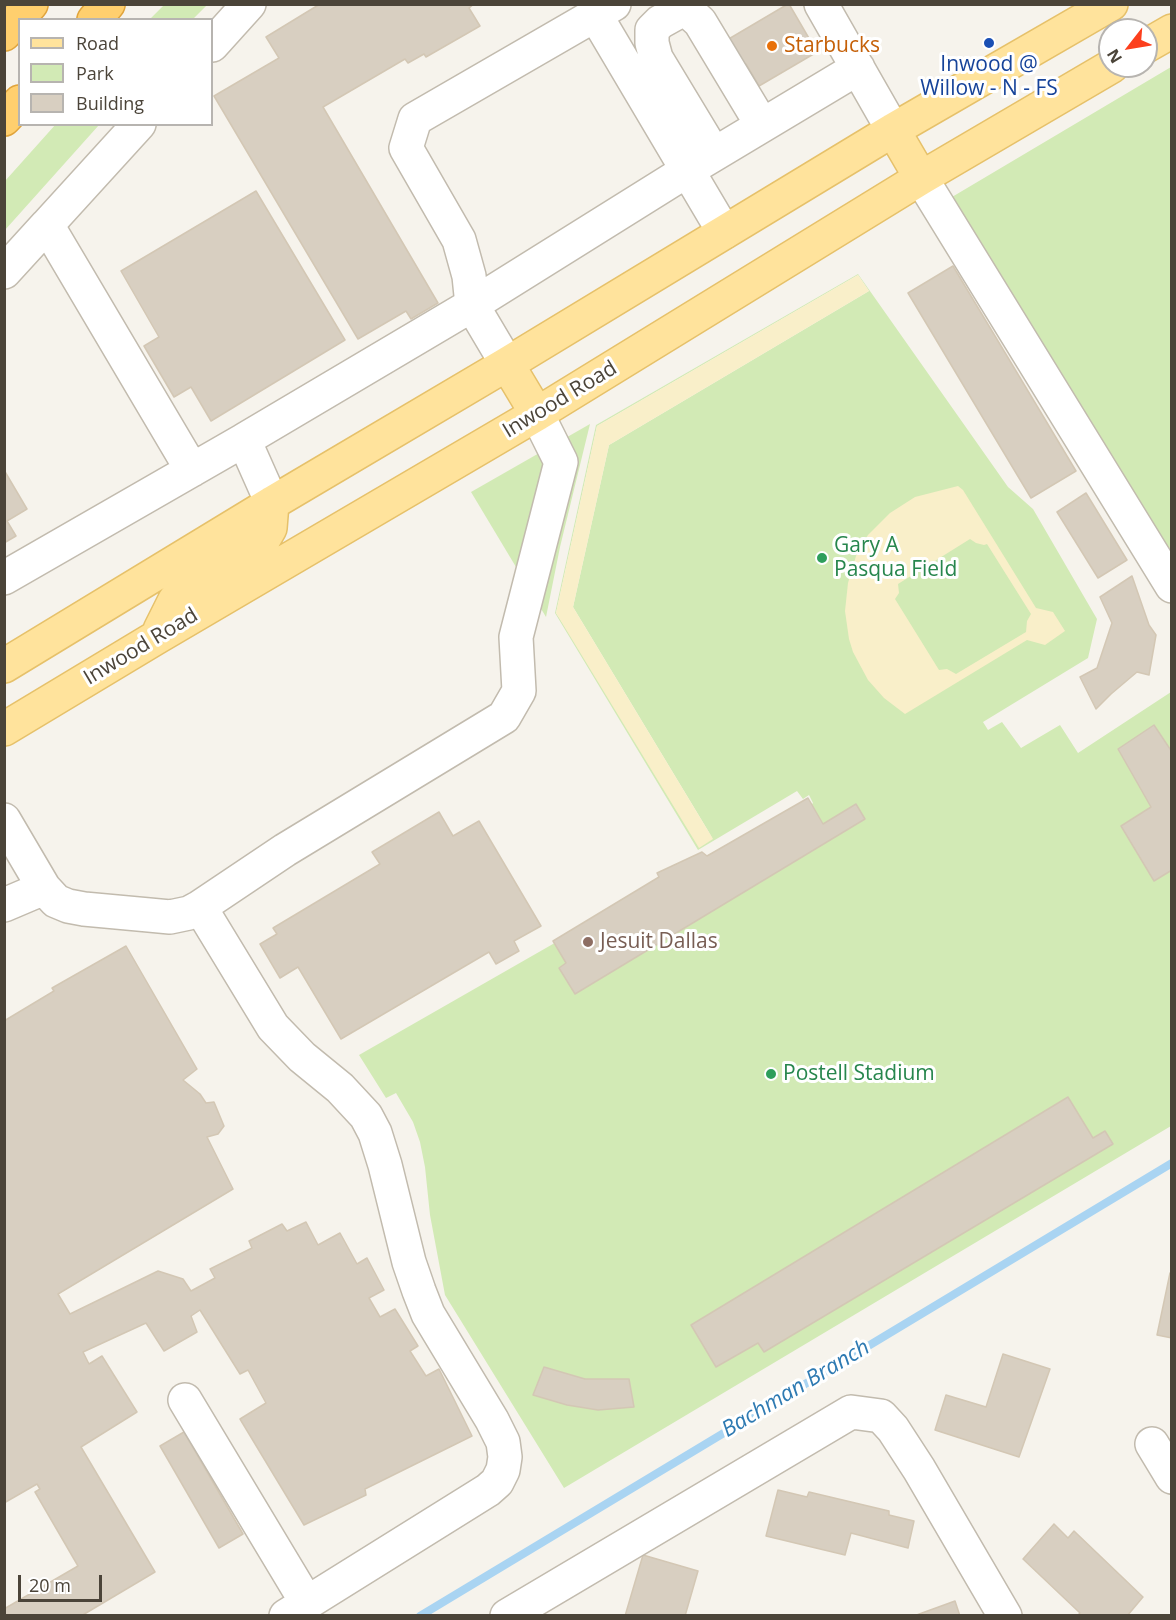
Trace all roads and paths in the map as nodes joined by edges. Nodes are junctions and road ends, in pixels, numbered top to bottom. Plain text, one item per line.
1 (31, 4) edge
2 (108, 4) edge
3 (249, 4) edge
4 (821, 4) edge
5 (1111, 4) edge
6 (605, 10) edge
7 (18, 18) edge
8 (18, 18) edge
9 (96, 18) edge
10 (1172, 31) edge
11 (4, 34) edge
12 (1158, 39) edge
13 (213, 44) edge
14 (858, 69) junction
15 (1098, 74) edge
16 (18, 104) edge
17 (4, 118) edge
18 (762, 125) junction
19 (137, 126) edge
20 (893, 130) junction
21 (701, 162) junction
22 (921, 178) junction
23 (47, 225) junction
24 (724, 232) junction
25 (4, 272) edge
26 (472, 304) junction
27 (507, 364) junction
28 (537, 414) junction
29 (244, 440) junction
30 (192, 470) junction
31 (272, 503) junction
32 (4, 578) edge
33 (1172, 586) edge
34 (157, 637) junction
35 (4, 666) edge
36 (4, 729) edge
37 (4, 820) edge
38 (45, 888) junction
39 (4, 905) edge
40 (200, 907) junction
41 (185, 1400) dead end
42 (1152, 1444) dead end
43 (1172, 1477) edge
44 (296, 1609) edge
45 (507, 1616) edge
46 (1005, 1616) edge

1 - 7 highway
2 - 9 highway
3 - 13 street
4 - 14 street
5 - 20 main road
6 - 21 street
6 - 26 street
8 - 11 highway
10 - 12 main road
14 - 18 street
14 - 20 street
15 - 22 main road, Inwood Road
16 - 17 highway
18 - 21 street
18 - 21 street
19 - 23 street
20 - 22 main road
20 - 24 main road
21 - 24 street
21 - 26 street
22 - 28 main road, Inwood Road
22 - 33 street
23 - 25 street
23 - 30 street
24 - 27 main road
26 - 27 street
26 - 29 street
27 - 28 main road
27 - 31 main road
28 - 34 main road, Inwood Road
28 - 40 street
29 - 30 street
29 - 31 street
30 - 32 street
31 - 34 main road
31 - 35 main road
34 - 36 main road, Inwood Road
37 - 38 street
38 - 39 street
38 - 40 street
40 - 44 street
41 - 44 street
42 - 43 street
45 - 46 street

